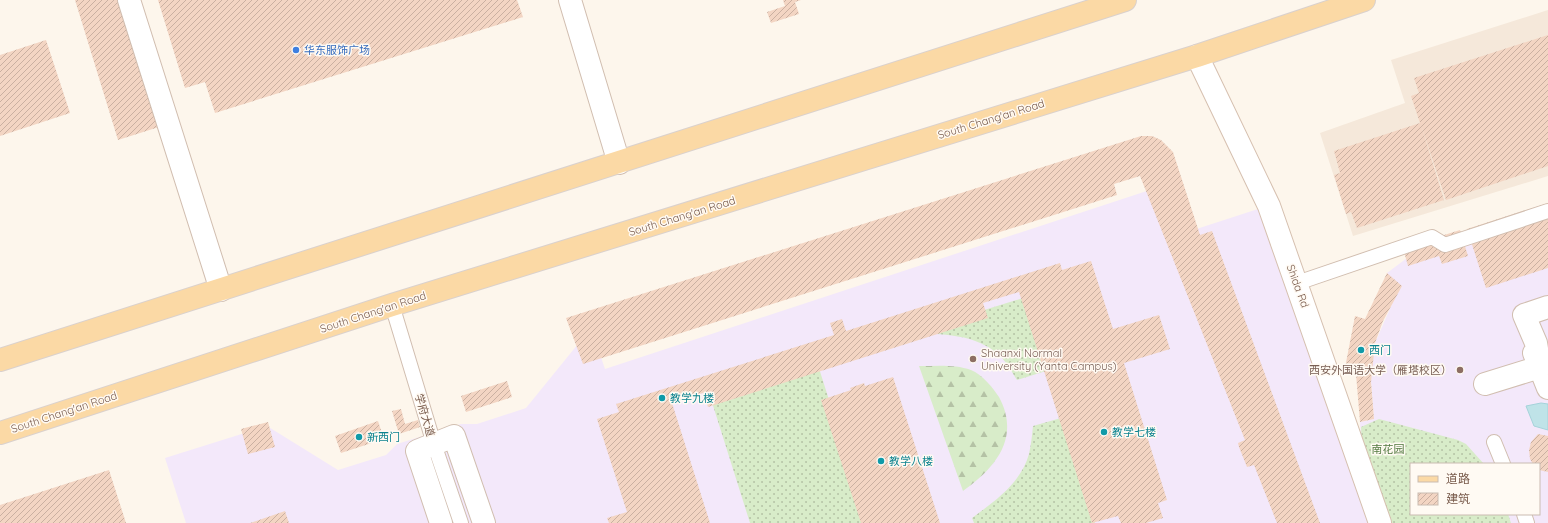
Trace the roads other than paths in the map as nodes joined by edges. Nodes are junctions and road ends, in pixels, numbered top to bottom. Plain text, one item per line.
1 (129, 0) edge
2 (570, 0) edge
3 (1364, 0) edge
4 (1107, 3) edge
5 (1197, 56) junction
6 (619, 163) junction
7 (1548, 211) edge
8 (1297, 283) junction
9 (221, 290) junction
10 (392, 305) junction
11 (1548, 307) edge
12 (1542, 341) edge
13 (0, 360) edge
14 (1540, 367) junction
15 (1485, 384) dead end
16 (1548, 388) edge
17 (0, 433) edge
18 (1494, 442) dead end
19 (434, 444) junction
20 (1503, 463) edge
21 (441, 523) edge
22 (461, 523) edge
23 (484, 523) edge
24 (1380, 523) edge

1 - 9 street
2 - 6 street
3 - 5 main road, South Chang'an Road
4 - 6 main road
5 - 8 street, Shida Rd
5 - 10 main road, South Chang'an Road
6 - 9 main road
7 - 8 lane
8 - 24 street, Shida Rd
9 - 13 main road
10 - 17 main road, South Chang'an Road
10 - 19 lane, 学府大道
11 - 12 street
12 - 14 street
14 - 15 street
14 - 16 street
18 - 20 lane
19 - 21 street
19 - 22 lane, 学府大道
19 - 23 street

